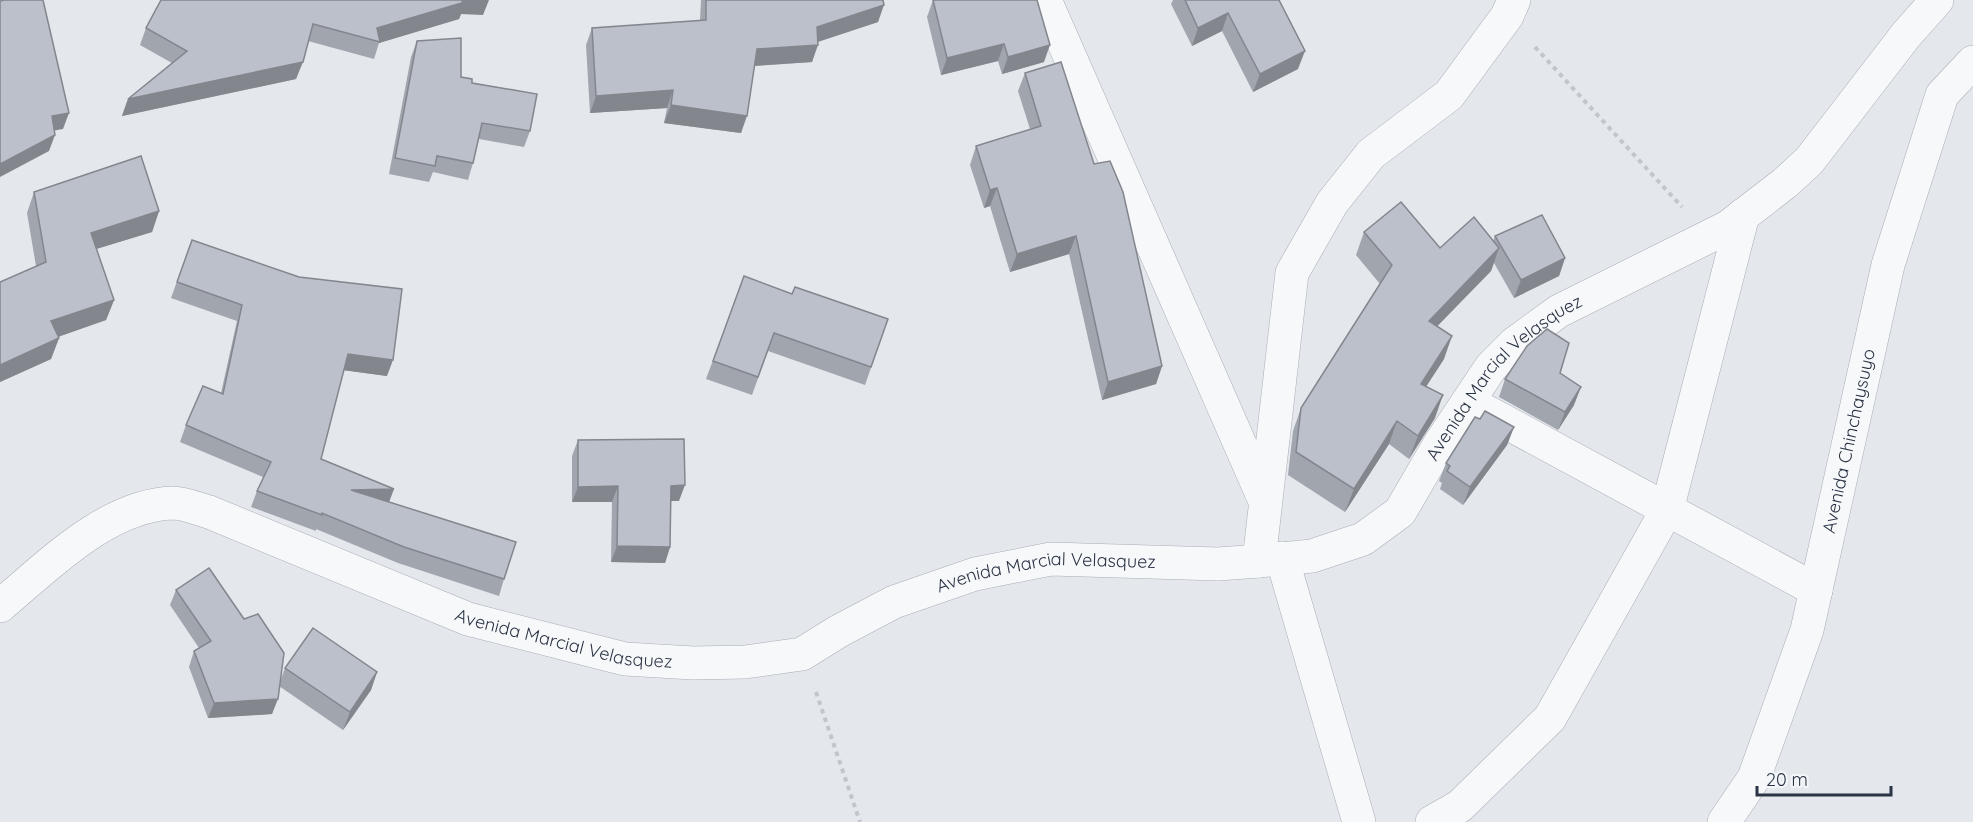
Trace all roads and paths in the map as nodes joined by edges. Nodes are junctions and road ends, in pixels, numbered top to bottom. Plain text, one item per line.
1 (1046, 0) edge
2 (1937, 0) edge
3 (1510, 8) edge
4 (1973, 62) edge
5 (1743, 215) junction
6 (1709, 236) junction
7 (1466, 401) junction
8 (1265, 502) junction
9 (1667, 510) junction
10 (1271, 560) junction
11 (1816, 590) junction
12 (0, 606) edge
13 (802, 654) junction
14 (860, 822) edge
15 (1359, 822) edge
16 (1432, 822) edge
17 (1724, 822) edge

1 - 8 street
2 - 5 street, Avenida Marcial Velasquez
3 - 6 path
3 - 8 street
4 - 11 street, Avenida Chinchaysuyo
5 - 6 street, Avenida Marcial Velasquez
5 - 9 street
6 - 7 street, Avenida Marcial Velasquez
7 - 9 street
7 - 10 street, Avenida Marcial Velasquez
8 - 10 street
9 - 11 street
9 - 16 street
10 - 13 street, Avenida Marcial Velasquez
10 - 15 street
11 - 17 street, Avenida Chinchaysuyo
12 - 13 street, Avenida Marcial Velasquez
13 - 14 path

